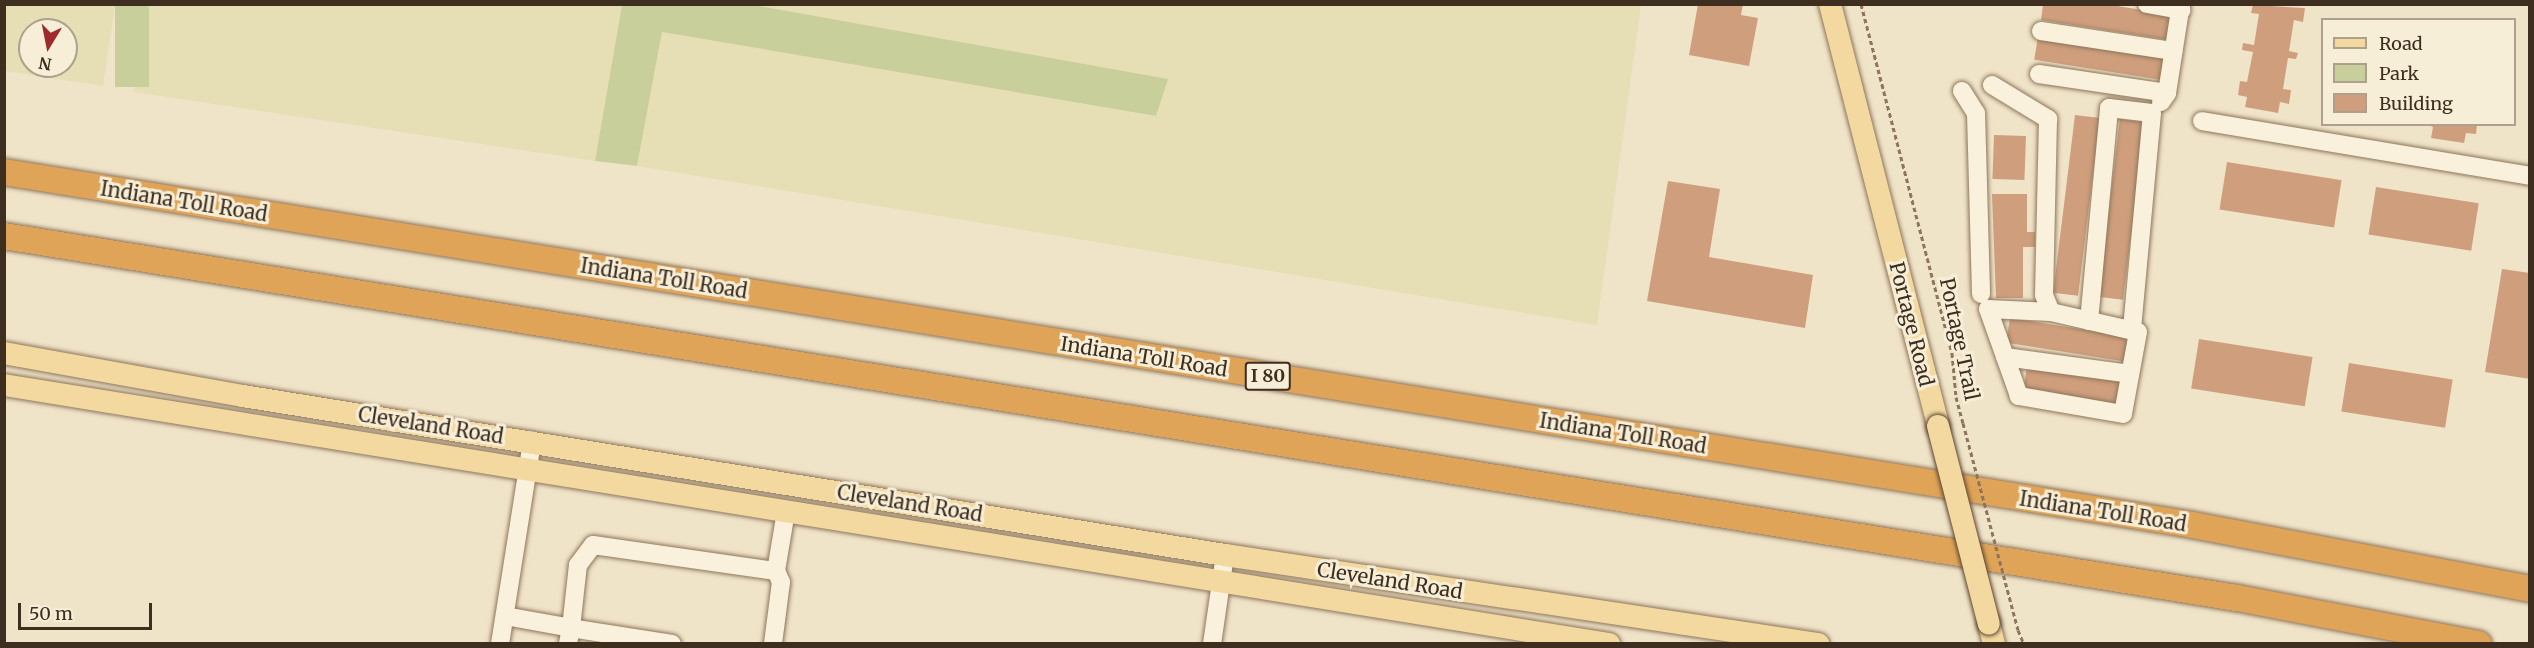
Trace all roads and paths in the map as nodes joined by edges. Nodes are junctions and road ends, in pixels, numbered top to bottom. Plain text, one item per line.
1 (1830, 4) edge
2 (1861, 4) edge
3 (2148, 4) edge
4 (2181, 7) edge
5 (2041, 32) dead end
6 (2174, 51) junction
7 (2039, 74) dead end
8 (1992, 85) dead end
9 (1962, 91) dead end
10 (2168, 93) junction
11 (2152, 113) junction
12 (2202, 121) dead end
13 (4, 172) edge
14 (2529, 176) edge
15 (4, 236) edge
16 (1981, 294) dead end
17 (2051, 312) junction
18 (2089, 321) junction
19 (2132, 330) junction
20 (4, 353) edge
21 (2005, 357) junction
22 (2130, 374) junction
23 (4, 385) edge
24 (532, 441) junction
25 (528, 469) junction
26 (786, 511) junction
27 (1225, 555) junction
28 (776, 571) junction
29 (1221, 582) junction
30 (2529, 590) edge
31 (505, 616) junction
32 (1991, 634) edge
33 (569, 636) edge
34 (500, 644) edge
35 (672, 644) edge
36 (773, 644) edge
37 (1212, 644) edge
38 (1609, 644) edge
39 (1818, 644) edge
40 (2024, 644) edge
41 (2479, 644) edge

1 - 32 main road, Portage Road, bridge
2 - 40 path, Portage Trail, bridge
3 - 4 street
4 - 6 street
5 - 6 street
6 - 10 street
7 - 10 street
8 - 17 street
9 - 16 street
10 - 11 street
11 - 18 street
11 - 19 street
12 - 14 street
13 - 30 highway, Indiana Toll Road / I 80
15 - 41 highway
17 - 18 street
17 - 21 street
18 - 19 street
19 - 22 street
20 - 24 main road, Cleveland Road
21 - 22 street
21 - 22 street
23 - 25 main road, Cleveland Road
24 - 25 street
24 - 27 main road, Cleveland Road
25 - 26 main road, Cleveland Road
25 - 31 street
26 - 28 street
26 - 29 main road, Cleveland Road
27 - 29 street
27 - 39 main road, Cleveland Road
28 - 33 street
28 - 36 street
29 - 37 street
29 - 38 main road, Cleveland Road
31 - 33 street
31 - 34 street
33 - 35 street

